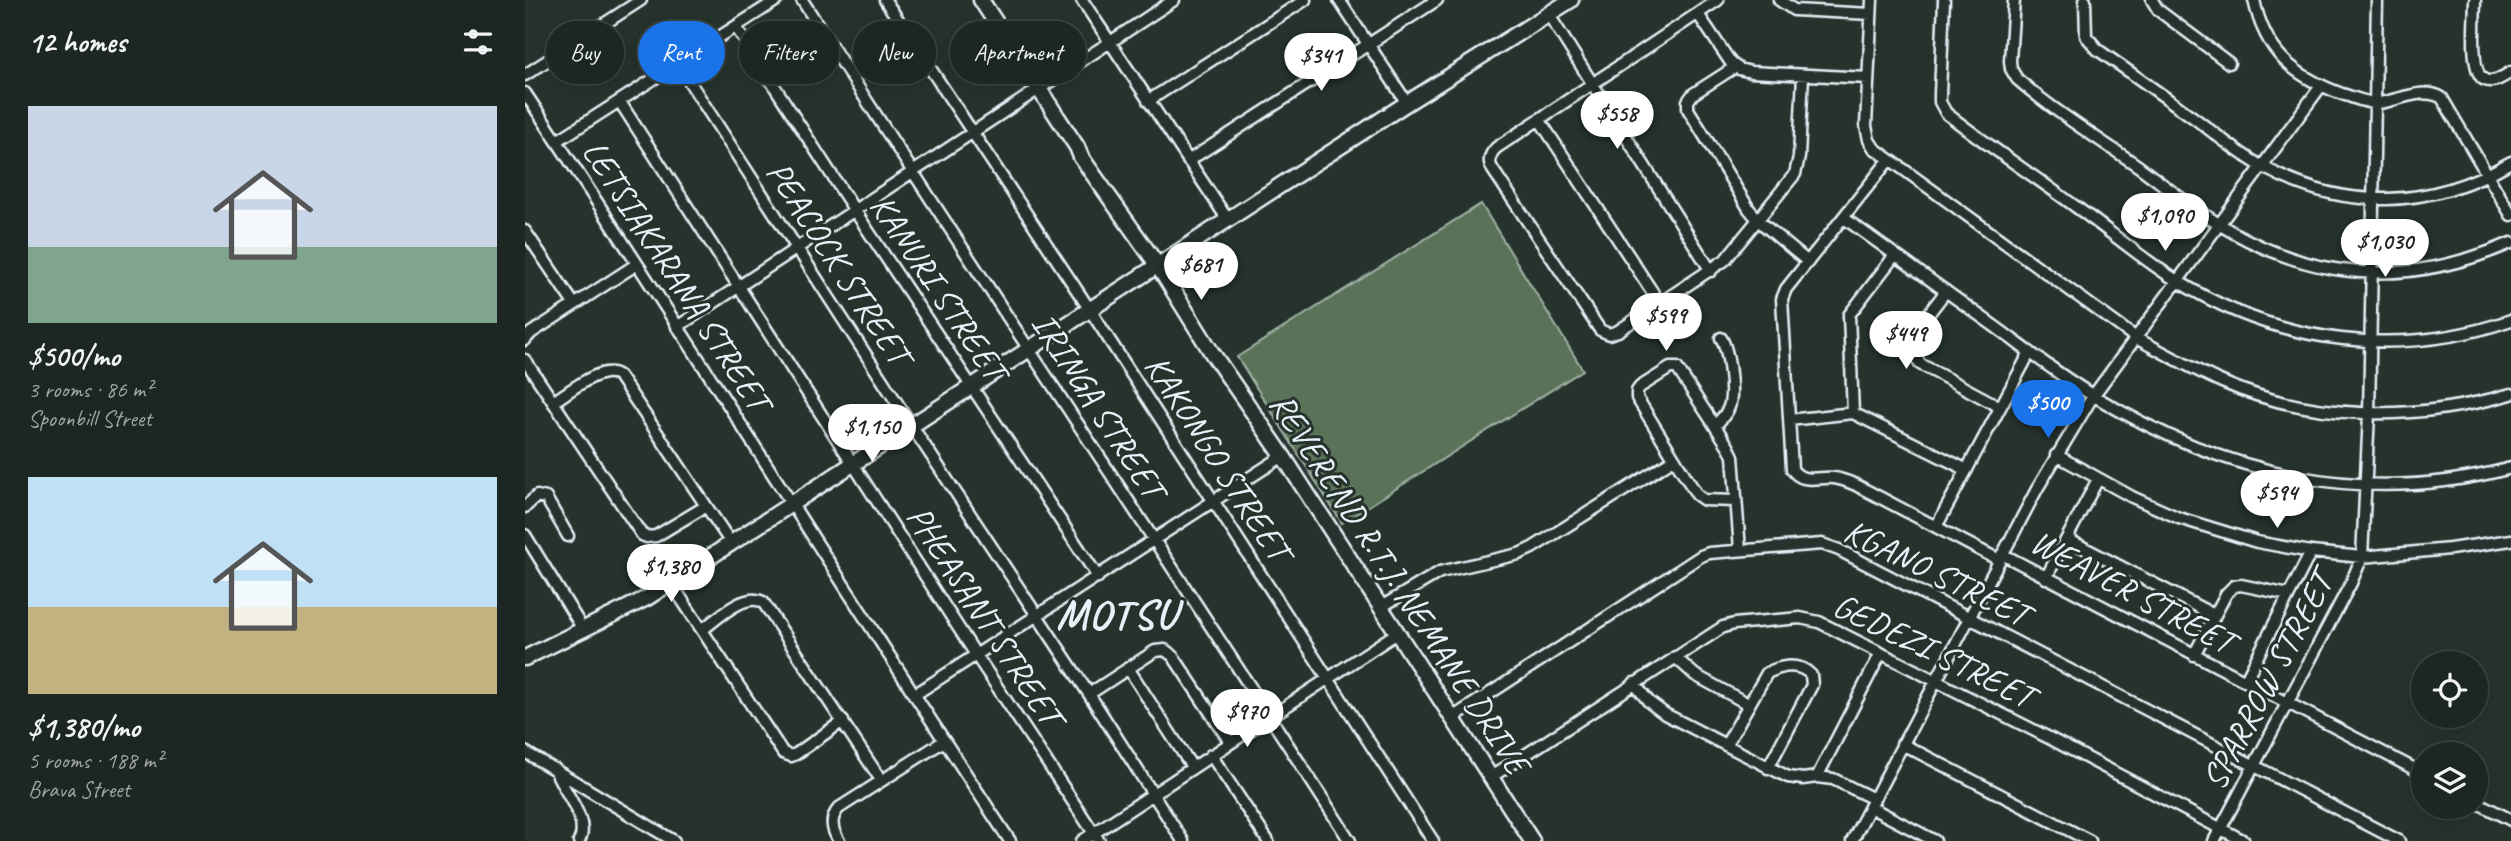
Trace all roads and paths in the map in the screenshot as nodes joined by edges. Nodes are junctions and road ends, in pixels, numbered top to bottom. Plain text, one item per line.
1 (641, 0) edge
2 (777, 0) edge
3 (802, 0) edge
4 (885, 0) edge
5 (981, 0) edge
6 (1082, 0) edge
7 (1174, 0) edge
8 (1305, 0) edge
9 (1339, 0) edge
10 (1437, 0) edge
11 (1571, 0) edge
12 (1719, 0) edge
13 (1779, 0) edge
14 (1872, 0) edge
15 (1944, 0) edge
16 (2014, 0) edge
17 (2085, 0) edge
18 (2152, 0) edge
19 (2254, 0) edge
20 (2377, 0) edge
21 (2476, 0) edge
22 (1698, 14) junction
23 (1871, 14) junction
24 (1549, 15) junction
25 (736, 27) junction
26 (725, 34) edge
27 (1109, 41) junction
28 (1368, 44) junction
29 (2229, 63) dead end
30 (1735, 67) junction
31 (2511, 72) edge
32 (525, 75) edge
33 (1803, 75) junction
34 (1868, 78) junction
35 (1593, 83) junction
36 (647, 84) edge
37 (691, 84) edge
38 (2321, 86) junction
39 (1039, 89) junction
40 (525, 93) edge
41 (1148, 101) junction
42 (620, 102) junction
43 (1408, 103) junction
44 (2375, 103) junction
45 (1539, 119) junction
46 (973, 132) junction
47 (557, 141) junction
48 (1888, 160) junction
49 (1188, 161) junction
50 (2511, 162) edge
51 (2261, 166) junction
52 (912, 173) junction
53 (2488, 175) junction
54 (2373, 200) junction
55 (855, 211) junction
56 (2511, 215) edge
57 (1844, 218) junction
58 (1228, 220) junction
59 (1759, 221) junction
60 (2220, 224) junction
61 (525, 231) edge
62 (2511, 243) edge
63 (536, 247) junction
64 (797, 248) junction
65 (525, 254) edge
66 (1895, 255) junction
67 (1808, 262) junction
68 (637, 264) junction
69 (1160, 265) junction
70 (1711, 271) junction
71 (2370, 274) junction
72 (2178, 281) junction
73 (738, 287) junction
74 (1946, 291) junction
75 (1659, 302) junction
76 (574, 304) junction
77 (1090, 310) junction
78 (2511, 320) edge
79 (677, 327) junction
80 (1721, 338) dead end
81 (2136, 338) junction
82 (525, 340) edge
83 (2369, 343) junction
84 (1030, 349) junction
85 (2030, 352) junction
86 (525, 360) edge
87 (971, 386) junction
88 (2511, 394) edge
89 (2093, 396) junction
90 (553, 402) junction
91 (2000, 407) junction
92 (1853, 413) junction
93 (2369, 414) junction
94 (1789, 420) junction
95 (911, 425) junction
96 (1715, 426) junction
97 (2056, 455) junction
98 (1283, 456) junction
99 (1674, 459) junction
100 (853, 464) junction
101 (2511, 468) edge
102 (1967, 470) junction
103 (2098, 479) junction
104 (2365, 485) junction
105 (1736, 501) junction
106 (1214, 502) junction
107 (791, 505) junction
108 (706, 506) junction
109 (525, 508) edge
110 (1936, 527) junction
111 (525, 535) edge
112 (568, 536) dead end
113 (2067, 538) junction
114 (1154, 540) junction
115 (2511, 540) edge
116 (731, 543) junction
117 (1740, 550) junction
118 (2311, 552) junction
119 (2000, 557) junction
120 (2362, 557) junction
121 (1098, 577) junction
122 (2046, 578) junction
123 (671, 583) junction
124 (2289, 595) junction
125 (1381, 607) junction
126 (2214, 615) junction
127 (1038, 617) junction
128 (1968, 617) junction
129 (702, 630) junction
130 (584, 631) junction
131 (1397, 633) junction
132 (1881, 653) junction
133 (976, 654) junction
134 (2194, 655) junction
135 (1675, 657) junction
136 (525, 658) edge
137 (1128, 668) junction
138 (1328, 679) junction
139 (1935, 681) junction
140 (2245, 681) junction
141 (1634, 683) junction
142 (1090, 694) junction
143 (914, 695) junction
144 (2287, 703) junction
145 (1748, 704) junction
146 (1270, 716) junction
147 (1452, 718) junction
148 (843, 720) junction
149 (944, 741) junction
150 (1230, 742) junction
151 (1902, 744) junction
152 (1726, 745) junction
153 (525, 752) edge
154 (1211, 754) junction
155 (2254, 765) junction
156 (1192, 767) junction
157 (2411, 767) edge
158 (1768, 768) junction
159 (555, 769) junction
160 (1491, 777) junction
161 (1817, 777) junction
162 (881, 779) junction
163 (1153, 794) junction
164 (1872, 803) junction
165 (2488, 808) edge
166 (2511, 820) edge
167 (2220, 829) junction
168 (1097, 837) edge
169 (579, 841) edge
170 (674, 841) edge
171 (839, 841) edge
172 (1010, 841) edge
173 (1082, 841) edge
174 (1183, 841) edge
175 (1268, 841) edge
176 (1350, 841) edge
177 (1433, 841) edge
178 (1532, 841) edge
179 (1852, 841) edge
180 (1935, 841) edge
181 (2090, 841) edge
182 (2214, 841) edge
183 (2243, 841) edge
184 (2399, 841) edge

1 - 32 street
2 - 25 street
3 - 52 street, IRINGA STREET
4 - 46 street, KAKONGO STREET
5 - 39 street, REVEREND R.T.J. NEMANE DRIVE
6 - 27 street
7 - 27 street
8 - 41 street
9 - 28 street
10 - 28 street
11 - 24 street
12 - 22 street
13 - 23 street
14 - 23 street
15 - 72 street
16 - 60 street
17 - 51 street
18 - 29 street
19 - 38 street
20 - 44 street, SPARROW STREET
21 - 31 street
22 - 30 street
22 - 35 street
23 - 34 street
24 - 35 street
24 - 43 street
25 - 26 street
25 - 55 street, KANURI STREET
27 - 39 street
27 - 41 street
28 - 43 street
28 - 49 street
30 - 33 street
30 - 59 street
33 - 34 street
33 - 59 street
34 - 48 street
35 - 45 street
35 - 70 street
36 - 42 street
37 - 64 street, PEACOCK STREET
38 - 44 street
38 - 51 street
39 - 46 street
39 - 69 street, REVEREND R.T.J. NEMANE DRIVE
40 - 47 street, LETSIAKARANA STREET
41 - 49 street
42 - 47 street
42 - 73 street, PHEASANT STREET
43 - 58 street
44 - 53 street
44 - 54 street, SPARROW STREET
45 - 75 street
45 - 75 street
46 - 52 street
46 - 77 street, KAKONGO STREET
47 - 68 street, LETSIAKARANA STREET
48 - 57 street, WEAVER STREET
48 - 81 street
49 - 58 street
50 - 53 street
51 - 54 street
51 - 60 street
52 - 55 street
52 - 84 street, IRINGA STREET
53 - 54 street
53 - 56 street
54 - 71 street, SPARROW STREET
55 - 64 street
55 - 87 street, KANURI STREET
57 - 66 street
57 - 67 street, WEAVER STREET
58 - 69 street
59 - 67 street
59 - 70 street
60 - 71 street
60 - 72 street
61 - 63 street
62 - 71 street
63 - 65 street
63 - 76 street
64 - 73 street
64 - 95 street, PEACOCK STREET
66 - 74 street
66 - 92 street
67 - 94 street, WEAVER STREET
68 - 76 street
68 - 79 street, LETSIAKARANA STREET
69 - 77 street
69 - 98 street, REVEREND R.T.J. NEMANE DRIVE
70 - 75 street
71 - 83 street, SPARROW STREET
72 - 81 street
72 - 83 street
73 - 79 street
73 - 100 street, PHEASANT STREET
74 - 85 street
74 - 91 street
76 - 82 street
77 - 84 street
77 - 106 street, KAKONGO STREET
78 - 83 street
79 - 107 street, LETSIAKARANA STREET
80 - 96 street
81 - 89 street
81 - 93 street
83 - 93 street, SPARROW STREET
84 - 87 street
84 - 114 street, IRINGA STREET
85 - 89 street
85 - 91 street
86 - 90 street
87 - 95 street
87 - 121 street, KANURI STREET
88 - 93 street
89 - 97 street
89 - 104 street
90 - 108 street
90 - 108 street
91 - 102 street
92 - 94 street
92 - 102 street
93 - 104 street, SPARROW STREET
94 - 110 street, WEAVER STREET
95 - 100 street
95 - 127 street, PEACOCK STREET
96 - 99 street
96 - 105 street
97 - 103 street
97 - 119 street
98 - 106 street
98 - 125 street, REVEREND R.T.J. NEMANE DRIVE
99 - 105 street
99 - 125 street
100 - 107 street
100 - 133 street, PHEASANT STREET
101 - 104 street
102 - 110 street
103 - 113 street
103 - 118 street
104 - 120 street, SPARROW STREET
105 - 117 street
106 - 114 street
106 - 138 street, KAKONGO STREET
107 - 116 street
107 - 143 street, LETSIAKARANA STREET
108 - 116 street
109 - 112 street
110 - 119 street, WEAVER STREET
111 - 130 street
113 - 122 street
113 - 126 street
114 - 121 street
114 - 146 street, IRINGA STREET
115 - 120 street
116 - 123 street
117 - 128 street, KGANO STREET
117 - 147 street, KGANO STREET
118 - 120 street
118 - 124 street
119 - 122 street, WEAVER STREET
119 - 128 street
120 - 144 street, SPARROW STREET
121 - 127 street
122 - 134 street, WEAVER STREET
123 - 129 street
123 - 130 street
124 - 126 street
124 - 140 street
125 - 131 street, REVEREND R.T.J. NEMANE DRIVE
126 - 134 street
127 - 133 street
127 - 142 street, PEACOCK STREET
128 - 139 street
128 - 155 street, KGANO STREET
129 - 148 street
129 - 148 street
130 - 136 street
131 - 138 street
131 - 147 street, REVEREND R.T.J. NEMANE DRIVE
132 - 135 street, GEDEZI STREET
132 - 139 street, GEDEZI STREET
132 - 161 street
133 - 143 street
133 - 168 street, PHEASANT STREET
134 - 140 street, WEAVER STREET
135 - 141 street, GEDEZI STREET
135 - 145 street
137 - 142 street
137 - 150 street
137 - 156 street
138 - 146 street
138 - 177 street, KAKONGO STREET
139 - 151 street
139 - 167 street, GEDEZI STREET
140 - 144 street, WEAVER STREET
141 - 152 street
141 - 160 street, GEDEZI STREET
142 - 163 street, PEACOCK STREET
143 - 149 street, LETSIAKARANA STREET
144 - 155 street, SPARROW STREET
144 - 157 street, WEAVER STREET
145 - 152 street
145 - 158 street
146 - 150 street
146 - 176 street, IRINGA STREET
147 - 160 street, REVEREND R.T.J. NEMANE DRIVE
148 - 162 street
149 - 162 street
149 - 172 street, LETSIAKARANA STREET
150 - 154 street
151 - 164 street
151 - 181 street
152 - 158 street
153 - 159 street
154 - 156 street
154 - 175 street
155 - 167 street, SPARROW STREET
155 - 184 street, KGANO STREET
156 - 163 street
158 - 161 street
159 - 169 street
159 - 170 street
160 - 178 street, REVEREND R.T.J. NEMANE DRIVE
161 - 164 street
162 - 171 street
163 - 168 street
163 - 174 street, PEACOCK STREET
164 - 179 street
164 - 180 street
165 - 166 street
167 - 182 street, SPARROW STREET
167 - 183 street, GEDEZI STREET
168 - 173 street

